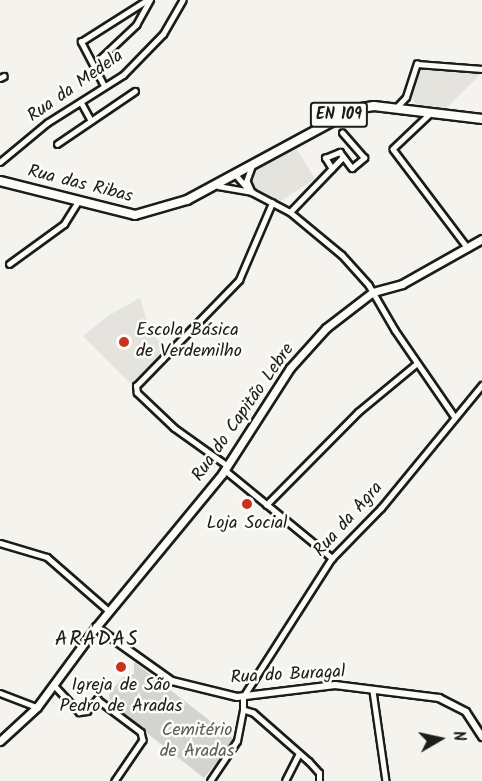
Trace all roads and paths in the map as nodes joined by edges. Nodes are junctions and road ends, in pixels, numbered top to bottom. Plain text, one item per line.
1 (148, 0) edge
2 (183, 0) edge
3 (133, 9) junction
4 (141, 17) junction
5 (100, 59) dead end
6 (482, 69) edge
7 (104, 86) junction
8 (135, 91) dead end
9 (406, 98) junction
10 (81, 102) junction
11 (394, 109) junction
12 (422, 112) junction
13 (431, 113) junction
14 (482, 118) edge
15 (91, 120) junction
16 (342, 133) dead end
17 (57, 144) dead end
18 (343, 157) junction
19 (0, 162) edge
20 (252, 167) junction
21 (332, 169) junction
22 (236, 175) junction
23 (0, 181) edge
24 (212, 187) junction
25 (239, 188) junction
26 (252, 192) junction
27 (78, 202) junction
28 (272, 203) junction
29 (290, 212) junction
30 (482, 239) edge
31 (468, 248) junction
32 (9, 264) dead end
33 (373, 292) junction
34 (416, 364) junction
35 (482, 385) edge
36 (454, 416) junction
37 (226, 468) junction
38 (266, 505) junction
39 (0, 543) edge
40 (332, 558) junction
41 (110, 611) junction
42 (96, 627) junction
43 (252, 684) junction
44 (54, 685) junction
45 (373, 691) junction
46 (0, 693) edge
47 (252, 696) junction
48 (243, 697) junction
49 (37, 707) junction
50 (243, 710) junction
51 (482, 737) edge
52 (0, 741) edge
53 (299, 754) junction
54 (115, 781) edge
55 (210, 781) edge
56 (285, 781) edge
57 (319, 781) edge
58 (386, 781) edge

1 - 3 street
1 - 4 street
2 - 7 street, Rua da Medela
3 - 4 street
3 - 7 street
4 - 5 street
6 - 9 street
7 - 10 street, Rua da Medela
8 - 15 street
9 - 11 street
9 - 12 street
10 - 15 street
10 - 19 street, Rua da Medela
11 - 12 main road, EN 109
11 - 20 main road, EN 109
12 - 13 main road, EN 109
13 - 14 main road, EN 109
13 - 31 street
15 - 17 street
16 - 18 street
18 - 21 street
18 - 21 street
20 - 22 main road, EN 109
20 - 26 street
21 - 29 street
22 - 24 main road, EN 109
22 - 25 street
22 - 26 street
23 - 27 main road, Rua das Ribas / EN 109
24 - 25 street
24 - 27 main road, Rua das Ribas / EN 109
25 - 26 street
26 - 28 street
27 - 32 street
28 - 29 street
28 - 37 street
29 - 33 street
30 - 31 main road, Rua do Capitão Lebre
31 - 33 main road, Rua do Capitão Lebre
33 - 34 street
33 - 37 main road, Rua do Capitão Lebre
34 - 36 street
34 - 38 street
35 - 36 street, Rua da Agra
36 - 40 street, Rua da Agra
37 - 38 street
37 - 41 main road, Rua do Capitão Lebre
38 - 40 street
39 - 41 street
40 - 43 street, Rua da Agra
41 - 42 main road, Rua do Capitão Lebre
42 - 44 main road, Rua do Capitão Lebre
42 - 48 street, Rua do Buragal
43 - 47 street
43 - 48 street, Rua da Agra
44 - 49 main road, Rua do Capitão Lebre
44 - 54 street
45 - 47 street, Rua do Buragal
45 - 51 street, Rua do Buragal
45 - 58 street
46 - 49 street
47 - 48 street, Rua do Buragal
48 - 50 street
49 - 52 main road, Rua do Capitão Lebre
50 - 53 street
50 - 55 street
53 - 56 street
53 - 57 street

